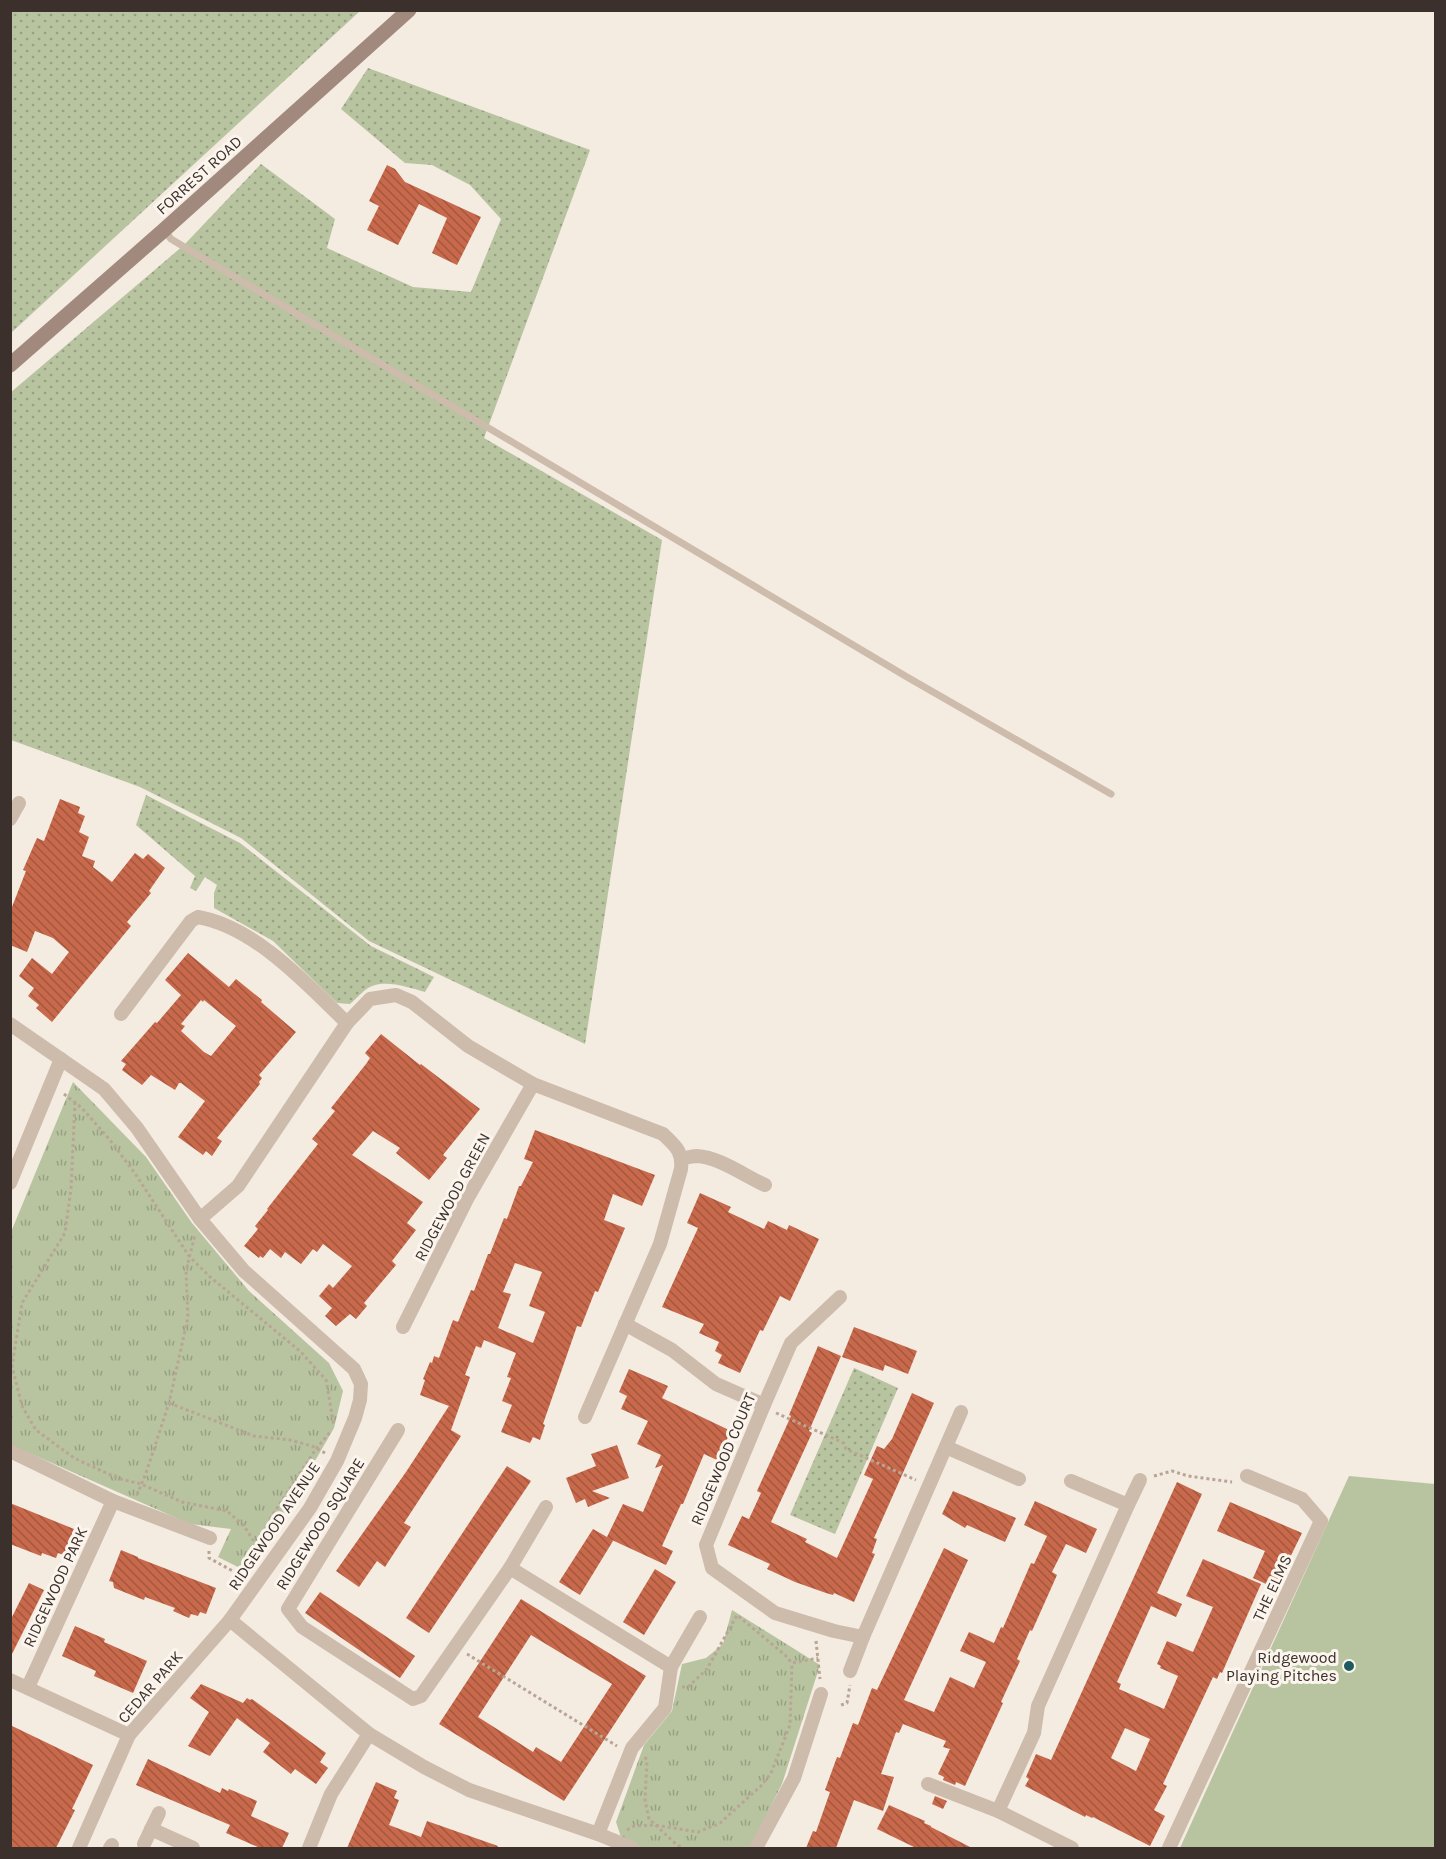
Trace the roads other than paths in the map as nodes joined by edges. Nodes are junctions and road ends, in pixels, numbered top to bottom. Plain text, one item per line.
1 (409, 10) edge
2 (164, 230) junction
3 (10, 364) edge
4 (1111, 794) dead end
5 (19, 802) dead end
6 (10, 819) edge
7 (121, 1014) dead end
8 (347, 1023) junction
9 (10, 1024) edge
10 (61, 1059) junction
11 (533, 1084) junction
12 (682, 1158) junction
13 (10, 1183) edge
14 (765, 1185) dead end
15 (200, 1219) junction
16 (840, 1297) dead end
17 (625, 1324) junction
18 (403, 1327) dead end
19 (763, 1406) junction
20 (961, 1412) dead end
21 (585, 1417) dead end
22 (398, 1430) dead end
23 (946, 1447) junction
24 (10, 1451) edge
25 (1246, 1476) road end
26 (1019, 1479) dead end
27 (1140, 1480) road end
28 (1071, 1481) dead end
29 (113, 1501) junction
30 (1128, 1505) junction
31 (546, 1507) dead end
32 (210, 1538) road end
33 (510, 1568) junction
34 (700, 1617) dead end
35 (230, 1620) junction
36 (863, 1637) junction
37 (671, 1667) junction
38 (850, 1671) road end
39 (10, 1680) edge
40 (28, 1687) junction
41 (821, 1694) road end
42 (369, 1734) junction
43 (129, 1735) junction
44 (928, 1784) dead end
45 (998, 1811) junction
46 (159, 1813) dead end
47 (152, 1829) junction
48 (605, 1837) junction
49 (144, 1844) dead end
50 (79, 1848) edge
51 (193, 1848) edge
52 (309, 1848) edge
53 (632, 1848) edge
54 (756, 1848) edge
55 (1072, 1848) edge
56 (1169, 1848) edge

1 - 2 street, FORREST ROAD
2 - 3 street, FORREST ROAD
2 - 4 lane
5 - 6 street
7 - 8 street
8 - 11 street
8 - 15 street
9 - 10 street, RIDGEWOOD AVENUE
10 - 13 street
10 - 15 street, RIDGEWOOD AVENUE
11 - 12 street
11 - 18 street, RIDGEWOOD GREEN
12 - 14 street
12 - 17 street
15 - 35 street, RIDGEWOOD AVENUE
16 - 19 street, RIDGEWOOD COURT
17 - 19 street
17 - 21 street
19 - 36 street, RIDGEWOOD COURT
20 - 23 street
22 - 33 street, RIDGEWOOD SQUARE
23 - 26 street
23 - 36 street
24 - 29 street
25 - 56 street, THE ELMS
27 - 30 street
28 - 30 street
29 - 32 street
29 - 40 street, RIDGEWOOD PARK
30 - 45 street
31 - 33 street, RIDGEWOOD SQUARE
33 - 37 street
34 - 37 street
35 - 42 street
35 - 43 street, CEDAR PARK
36 - 38 street
37 - 48 street
39 - 40 street
40 - 43 street
41 - 54 street
42 - 48 street
42 - 52 street
43 - 50 street, CEDAR PARK
44 - 45 street
45 - 55 street
46 - 47 street
47 - 49 street
47 - 51 street
48 - 53 street

